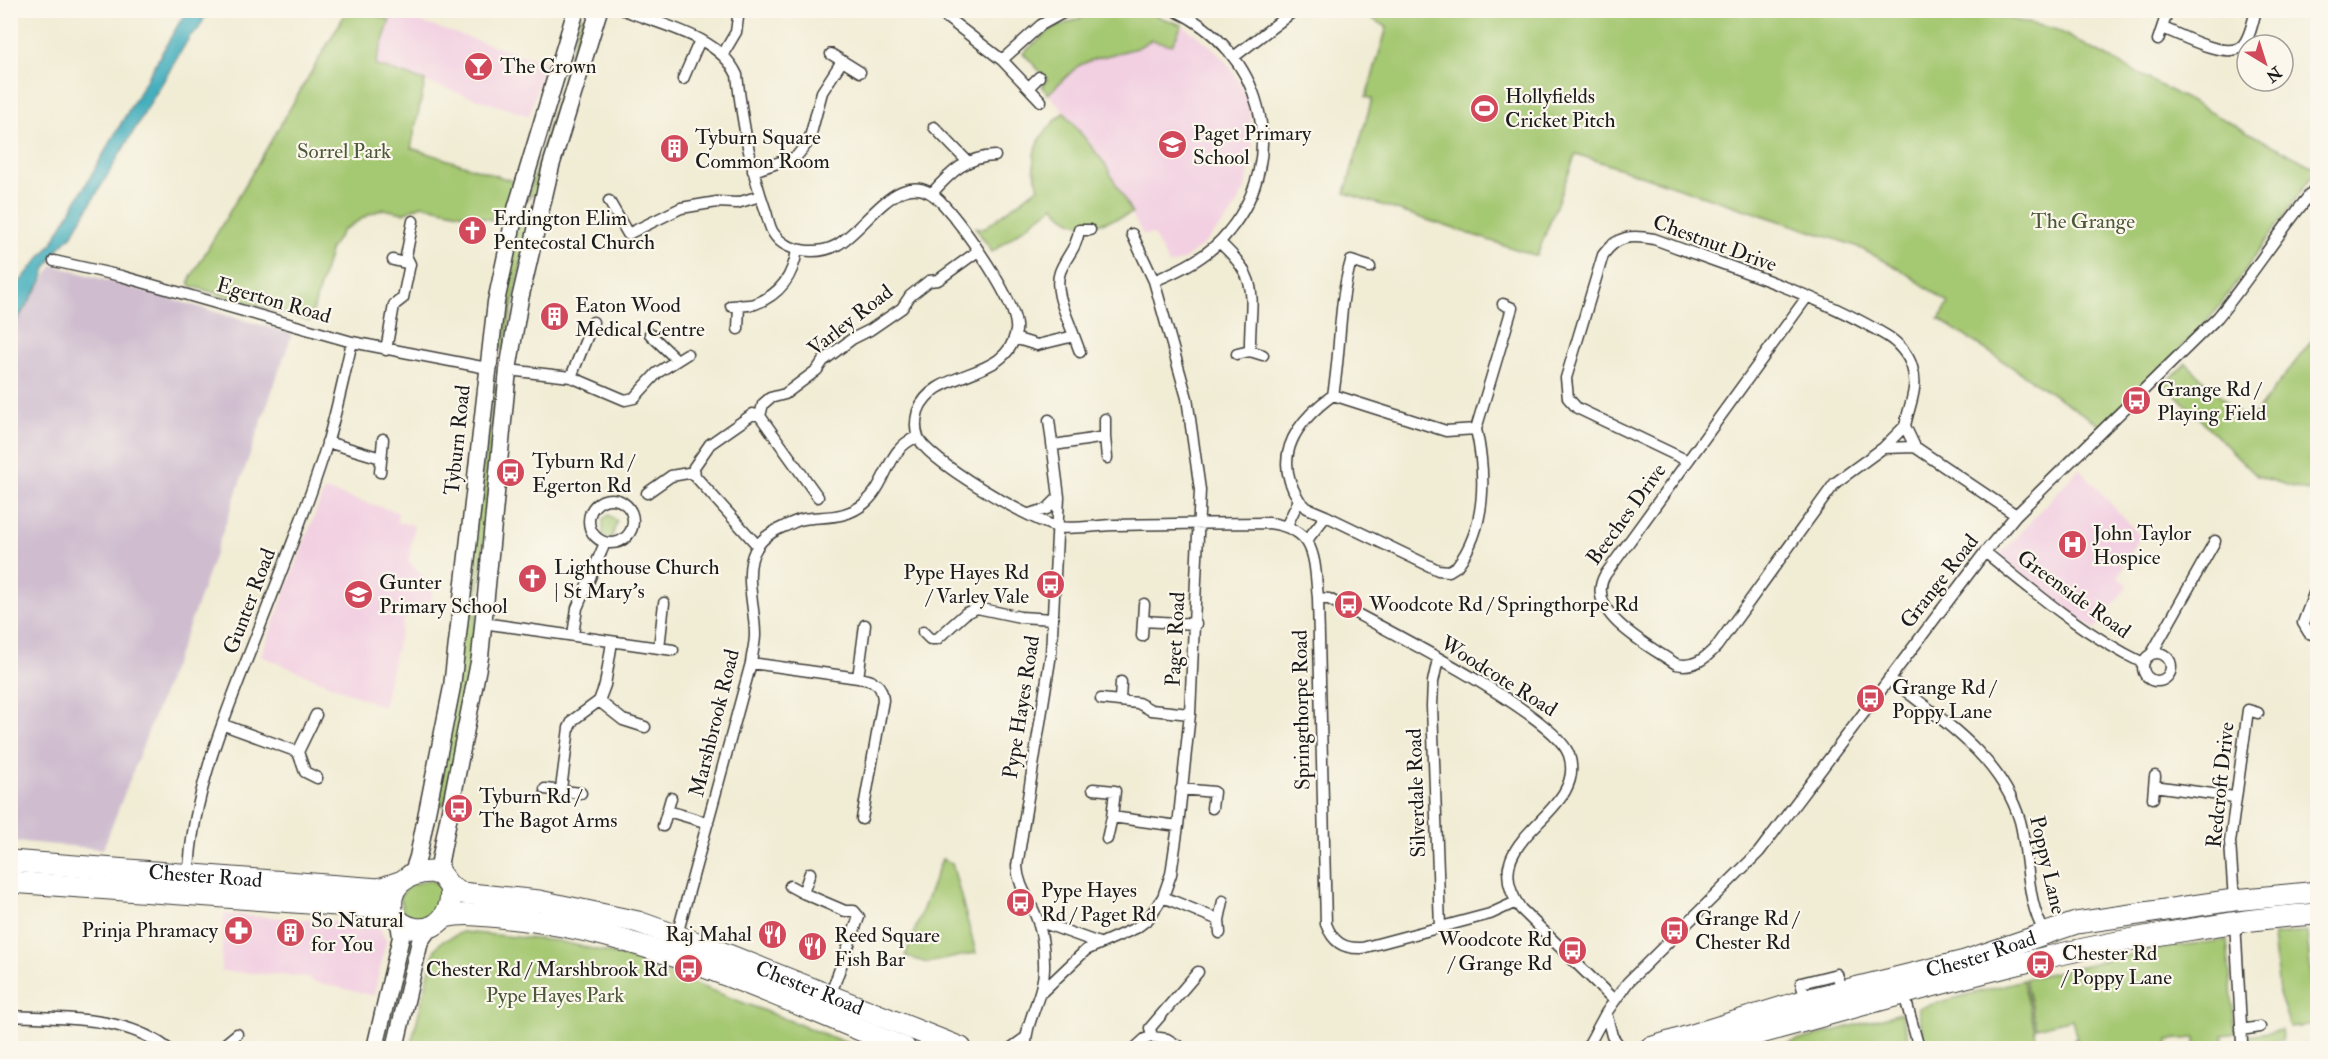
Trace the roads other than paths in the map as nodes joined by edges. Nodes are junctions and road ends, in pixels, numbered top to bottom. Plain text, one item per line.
1 (576, 10) edge
2 (598, 10) edge
3 (624, 10) edge
4 (739, 10) edge
5 (937, 10) edge
6 (1068, 10) edge
7 (1174, 10) edge
8 (1295, 10) edge
9 (2256, 10) edge
10 (2166, 16) dead end
11 (2163, 28) junction
12 (700, 40) junction
13 (2158, 40) dead end
14 (723, 54) junction
15 (831, 54) dead end
16 (1235, 56) junction
17 (1002, 60) junction
18 (842, 61) junction
19 (860, 72) dead end
20 (1039, 77) dead end
21 (683, 79) dead end
22 (1029, 87) junction
23 (1041, 101) dead end
24 (934, 127) dead end
25 (995, 156) dead end
26 (967, 161) junction
27 (753, 171) junction
28 (2318, 185) edge
29 (928, 191) junction
30 (760, 196) junction
31 (609, 201) dead end
32 (413, 221) dead end
33 (1080, 228) dead end
34 (1132, 234) dead end
35 (1220, 242) junction
36 (797, 250) junction
37 (978, 250) junction
38 (393, 260) dead end
39 (54, 261) dead end
40 (410, 264) junction
41 (1370, 267) dead end
42 (1154, 281) junction
43 (1807, 297) junction
44 (1503, 304) dead end
45 (593, 322) dead end
46 (738, 329) dead end
47 (650, 334) dead end
48 (1074, 336) junction
49 (1014, 338) junction
50 (352, 342) junction
51 (386, 350) junction
52 (1080, 351) dead end
53 (1250, 351) junction
54 (687, 354) dead end
55 (1237, 354) dead end
56 (1263, 355) dead end
57 (676, 359) junction
58 (486, 368) junction
59 (508, 370) junction
60 (571, 377) junction
61 (1333, 395) junction
62 (760, 416) junction
63 (1105, 419) dead end
64 (1049, 420) dead end
65 (1905, 426) junction
66 (1476, 429) junction
67 (917, 437) junction
68 (1105, 437) junction
69 (383, 439) dead end
70 (327, 442) junction
71 (1054, 445) junction
72 (1915, 447) junction
73 (1883, 448) junction
74 (381, 458) junction
75 (1107, 458) dead end
76 (1688, 461) junction
77 (380, 472) dead end
78 (694, 472) junction
79 (647, 493) dead end
80 (818, 497) dead end
81 (1059, 497) junction
82 (1299, 500) junction
83 (1029, 514) junction
84 (2016, 515) junction
85 (1326, 516) junction
86 (1200, 523) junction
87 (1286, 527) junction
88 (1059, 528) junction
89 (1307, 540) junction
90 (2215, 541) dead end
91 (605, 543) junction
92 (757, 545) junction
93 (1985, 552) junction
94 (2318, 583) edge
95 (1318, 598) junction
96 (664, 603) dead end
97 (1144, 604) dead end
98 (1053, 619) junction
99 (1143, 621) junction
100 (483, 623) junction
101 (1196, 624) junction
102 (865, 625) dead end
103 (923, 632) dead end
104 (573, 635) junction
105 (1142, 636) dead end
106 (2318, 636) edge
107 (612, 642) junction
108 (659, 648) junction
109 (673, 650) dead end
110 (2152, 653) junction
111 (1438, 659) junction
112 (751, 663) junction
113 (2143, 663) junction
114 (858, 678) junction
115 (1889, 678) junction
116 (1121, 682) dead end
117 (1101, 699) dead end
118 (1120, 700) junction
119 (599, 701) junction
120 (2248, 711) dead end
121 (1190, 714) junction
122 (316, 715) dead end
123 (224, 725) junction
124 (645, 727) dead end
125 (298, 752) junction
126 (316, 778) dead end
127 (545, 789) dead end
128 (561, 789) junction
129 (1093, 789) dead end
130 (1181, 789) junction
131 (581, 793) dead end
132 (2234, 797) junction
133 (671, 798) dead end
134 (2153, 798) dead end
135 (1212, 807) dead end
136 (668, 811) junction
137 (1112, 817) junction
138 (862, 819) dead end
139 (708, 823) junction
140 (663, 826) dead end
141 (1178, 826) junction
142 (1107, 839) dead end
143 (10, 861) edge
144 (810, 873) dead end
145 (189, 875) junction
146 (81, 877) junction
147 (402, 880) junction
148 (445, 881) junction
149 (10, 882) edge
150 (790, 886) dead end
151 (2318, 892) edge
152 (803, 893) junction
153 (1163, 897) junction
154 (2234, 900) junction
155 (1223, 902) dead end
156 (1516, 902) junction
157 (2318, 914) edge
158 (396, 918) junction
159 (1219, 920) junction
160 (1038, 921) junction
161 (2091, 921) junction
162 (438, 922) junction
163 (2235, 922) junction
164 (1440, 927) junction
165 (1220, 933) dead end
166 (2045, 933) junction
167 (677, 935) junction
168 (1098, 943) junction
169 (2096, 946) junction
170 (2000, 959) junction
171 (1198, 972) dead end
172 (1042, 992) junction
173 (1904, 994) junction
174 (830, 996) junction
175 (1614, 1000) junction
176 (1606, 1013) junction
177 (10, 1016) edge
178 (2260, 1027) dead end
179 (237, 1034) dead end
180 (1152, 1037) junction
181 (1026, 1043) edge
182 (166, 1048) edge
183 (220, 1048) edge
184 (375, 1048) edge
185 (395, 1048) edge
186 (905, 1048) edge
187 (961, 1048) edge
188 (1011, 1048) edge
189 (1135, 1048) edge
190 (1182, 1048) edge
191 (1587, 1048) edge
192 (1621, 1048) edge
193 (1651, 1048) edge
194 (1705, 1048) edge
195 (1919, 1048) edge

1 - 58 main road, Tyburn Road
2 - 59 main road, Tyburn Road
3 - 12 street
4 - 14 street
5 - 17 street
6 - 17 street
7 - 16 street
8 - 16 street
9 - 11 street
10 - 11 street
11 - 13 street
12 - 14 street
12 - 21 street
14 - 27 street
15 - 18 street
16 - 35 street
17 - 22 street
18 - 19 street
18 - 27 street
20 - 22 street
22 - 23 street
24 - 26 street
25 - 26 street
26 - 29 street
27 - 30 street
28 - 84 street, Grange Road
29 - 36 street
29 - 37 street
30 - 31 street
30 - 36 street
32 - 40 street
33 - 48 street
34 - 42 street, Paget Road
35 - 42 street
35 - 53 street
36 - 46 street
37 - 49 street
37 - 62 street, Varley Road
38 - 40 street
39 - 50 street, Egerton Road
40 - 51 street
41 - 61 street
42 - 86 street, Paget Road
43 - 65 street, Chestnut Drive
43 - 76 street, Beeches Drive
43 - 76 street, Chestnut Drive
44 - 66 street
45 - 60 street
47 - 57 street
48 - 49 street
48 - 52 street
49 - 67 street
50 - 51 street, Egerton Road
50 - 70 street, Gunter Road
51 - 58 street, Egerton Road
53 - 55 street
53 - 56 street
54 - 57 street
57 - 60 street
58 - 59 main road
58 - 147 main road, Tyburn Road
59 - 60 street
59 - 100 main road, Tyburn Road
61 - 66 street
61 - 82 street
62 - 78 street, Varley Road
62 - 80 street
63 - 68 street
64 - 71 street, Pype Hayes Road
65 - 72 street
65 - 73 street, Beeches Drive
66 - 85 street
67 - 83 street
67 - 92 street
68 - 71 street
68 - 75 street
69 - 74 street
70 - 74 street
70 - 123 street, Gunter Road
71 - 81 street, Pype Hayes Road
72 - 73 street
72 - 84 street
73 - 76 street, Beeches Drive
74 - 77 street
78 - 79 street
78 - 92 street
81 - 83 street
81 - 88 street, Pype Hayes Road
82 - 85 street
82 - 87 street
83 - 88 street
84 - 93 street, Grange Road
85 - 89 street
86 - 87 street
86 - 88 street
86 - 101 street, Paget Road
87 - 89 street
88 - 98 street, Pype Hayes Road
89 - 95 street, Springthorpe Road
90 - 110 street, Greenside Road
91 - 91 street
91 - 104 street
92 - 112 street, Marshbrook Road
93 - 113 street, Greenside Road
93 - 115 street, Grange Road
94 - 106 street
95 - 111 street, Woodcote Road
95 - 164 street, Springthorpe Road
96 - 108 street
97 - 99 street
98 - 103 street
98 - 160 street, Pype Hayes Road
99 - 101 street
99 - 105 street
100 - 104 street
100 - 148 main road, Tyburn Road
101 - 121 street, Paget Road
102 - 114 street
104 - 107 street
107 - 108 street
107 - 119 street
108 - 109 street
110 - 113 street, Greenside Road
110 - 113 street, Greenside Road
111 - 156 street, Woodcote Road
111 - 164 street, Silverdale Road
112 - 114 street
112 - 139 street, Marshbrook Road
114 - 138 street
115 - 166 street, Poppy Lane
115 - 175 street, Grange Road
116 - 118 street
117 - 118 street
118 - 121 street
119 - 124 street
119 - 128 street
120 - 132 street, Redcroft Drive
121 - 130 street, Paget Road
122 - 125 street
123 - 125 street
123 - 145 street, Gunter Road
125 - 126 street
127 - 128 street
128 - 131 street
129 - 137 street
130 - 135 street
130 - 141 street, Paget Road
132 - 134 street
132 - 154 street, Redcroft Drive
133 - 136 street
136 - 139 street
136 - 140 street
137 - 141 street
137 - 142 street
139 - 167 street, Marshbrook Road
141 - 153 street, Paget Road
143 - 146 highway, Chester Road
144 - 152 street
145 - 146 highway, Chester Road
145 - 147 highway, Chester Road
146 - 149 highway, Chester Road
146 - 158 highway, Chester Road
147 - 148 highway
147 - 158 highway
148 - 162 highway
148 - 167 highway, Chester Road
150 - 152 street
151 - 154 highway, Chester Road
152 - 174 street
153 - 159 street
153 - 168 street, Paget Road
154 - 161 highway, Chester Road
155 - 159 street
156 - 164 street, Springthorpe Road
156 - 175 street, Woodcote Road
157 - 163 highway, Chester Road
158 - 162 highway
158 - 184 main road
159 - 165 street
160 - 168 street
160 - 172 street, Pype Hayes Road
161 - 166 highway, Chester Road
161 - 169 highway
162 - 185 main road
162 - 186 highway, Chester Road
163 - 169 highway, Chester Road
163 - 178 street
166 - 170 highway, Chester Road
167 - 174 highway, Chester Road
168 - 172 street, Paget Road
169 - 170 highway, Chester Road
170 - 173 highway, Chester Road
170 - 193 highway, Chester Road
171 - 180 street
172 - 181 street, Pype Hayes Road
173 - 194 highway, Chester Road
173 - 195 street
174 - 187 highway, Chester Road
175 - 176 street, Grange Road
176 - 191 street, Grange Road
176 - 192 street
177 - 182 street
179 - 183 street
180 - 189 street
180 - 190 street
181 - 188 street, Pype Hayes Road

